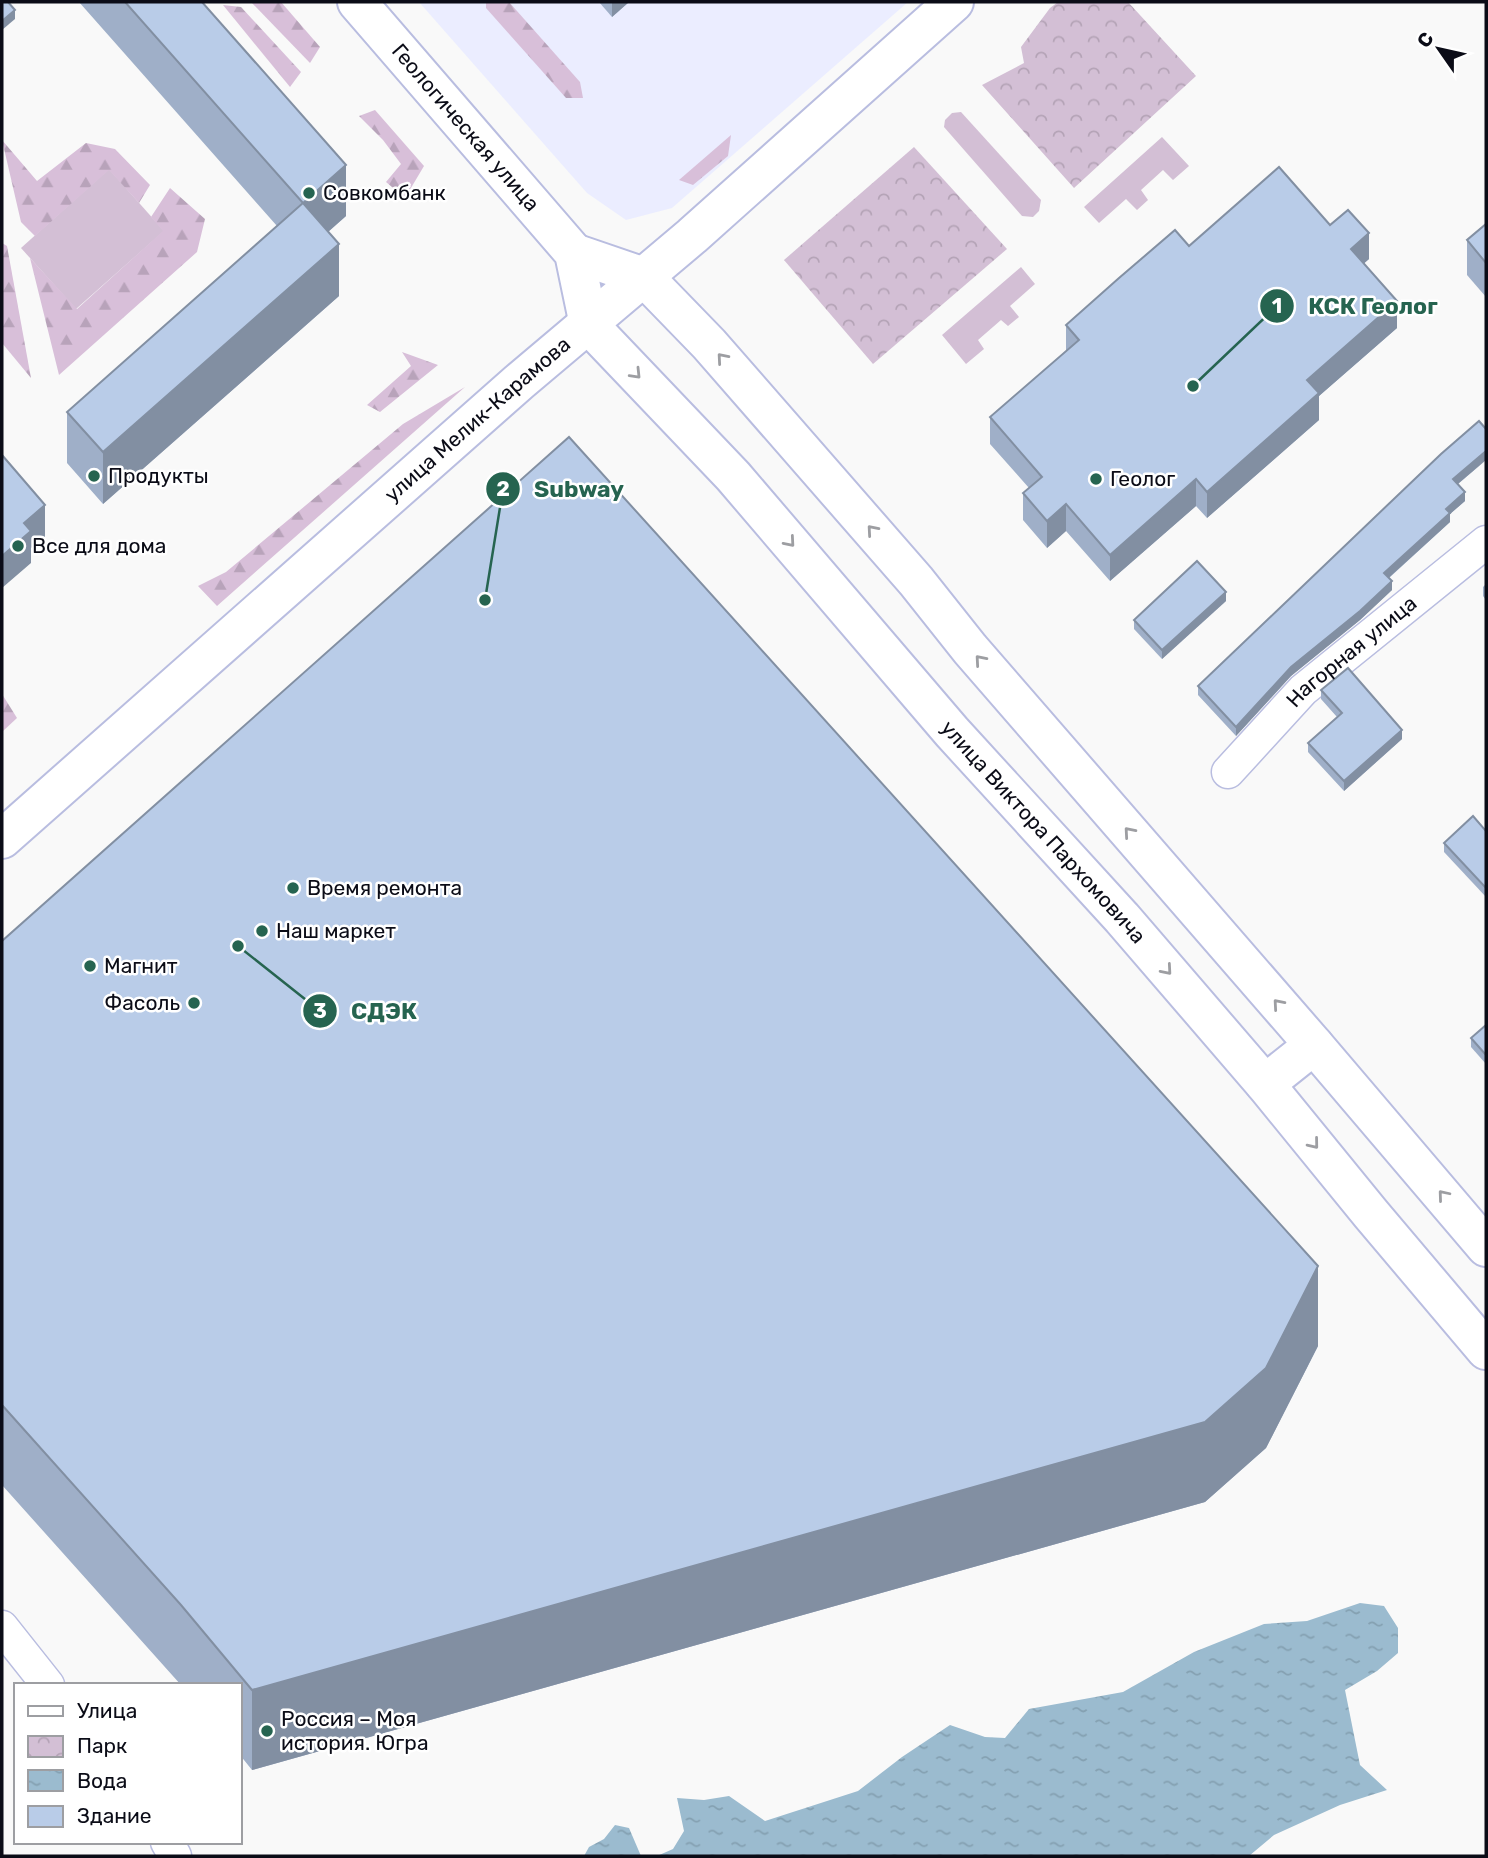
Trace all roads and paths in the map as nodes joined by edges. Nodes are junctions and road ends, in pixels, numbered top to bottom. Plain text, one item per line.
1 (357, 2) edge
2 (954, 2) edge
3 (574, 253) junction
4 (644, 277) junction
5 (589, 325) junction
6 (1486, 542) edge
7 (1228, 772) dead end
8 (2, 839) edge
9 (1314, 1045) junction
10 (1265, 1084) junction
11 (1486, 1248) edge
12 (1486, 1350) edge
13 (2, 1627) edge
14 (46, 1683) edge

1 - 3 main road, Геологическая улица
2 - 4 main road, улица Мелик-Карамова
3 - 4 main road
3 - 5 main road, Геологическая улица
4 - 5 main road, улица Мелик-Карамова
9 -> 4 main road
5 - 8 main road, улица Мелик-Карамова
5 -> 10 main road, улица Виктора Пархомовича
6 - 7 street, Нагорная улица
9 - 10 main road
11 -> 9 main road
10 -> 12 main road, улица Виктора Пархомовича
13 - 14 street

